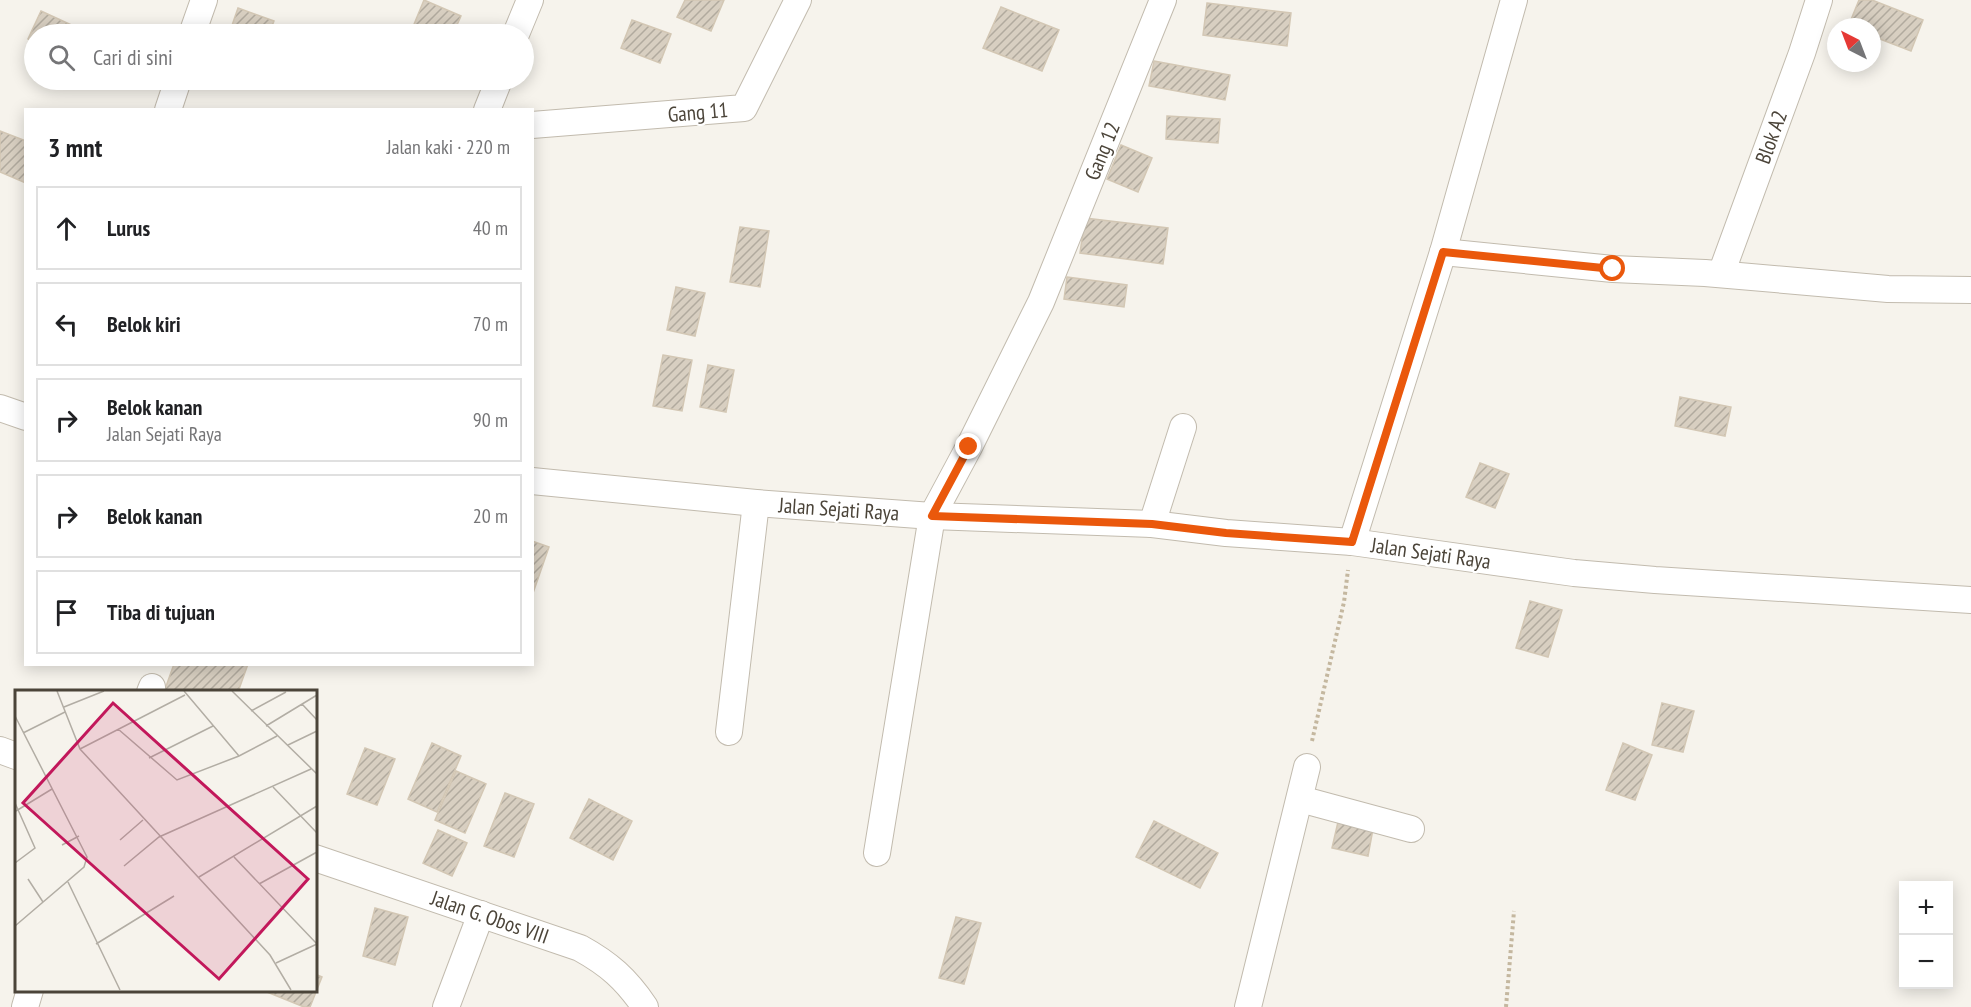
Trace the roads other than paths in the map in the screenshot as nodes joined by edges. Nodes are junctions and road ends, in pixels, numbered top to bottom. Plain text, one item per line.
1 (204, 0) edge
2 (530, 0) edge
3 (798, 0) edge
4 (1163, 0) edge
5 (1514, 0) edge
6 (1819, 0) edge
7 (196, 24) edge
8 (520, 24) edge
9 (175, 90) edge
10 (495, 90) edge
11 (169, 108) edge
12 (488, 108) edge
13 (534, 125) edge
14 (1443, 252) junction
15 (1721, 274) junction
16 (1971, 290) edge
17 (0, 408) edge
18 (24, 416) edge
19 (1183, 427) dead end
20 (534, 481) edge
21 (756, 503) junction
22 (932, 516) junction
23 (1152, 524) junction
24 (1352, 542) junction
25 (1971, 600) edge
26 (729, 732) dead end
27 (0, 750) edge
28 (15, 756) edge
29 (1306, 767) road end
30 (1300, 799) junction
31 (1411, 830) dead end
32 (877, 853) dead end
33 (316, 858) edge
34 (481, 914) junction
35 (29, 992) edge
36 (25, 1007) edge
37 (446, 1007) edge
38 (645, 1007) edge
39 (1248, 1007) edge

1 - 7 street
2 - 8 street
3 - 13 street, Gang 11
4 - 22 street, Gang 12
5 - 14 street
6 - 15 street, Blok A2
9 - 11 street
10 - 12 street
14 - 15 street
14 - 24 street
15 - 16 street
17 - 18 street
19 - 23 street
20 - 21 street, Jalan Sejati Raya
21 - 22 street, Jalan Sejati Raya
21 - 26 street
22 - 23 street, Jalan Sejati Raya
22 - 32 street, Gang 12
23 - 24 street, Jalan Sejati Raya
24 - 25 street, Jalan Sejati Raya
27 - 28 street
29 - 30 street
30 - 31 street
30 - 39 street
33 - 34 street, Jalan G. Obos VIII
34 - 37 street
34 - 38 street, Jalan G. Obos VIII
35 - 36 street

